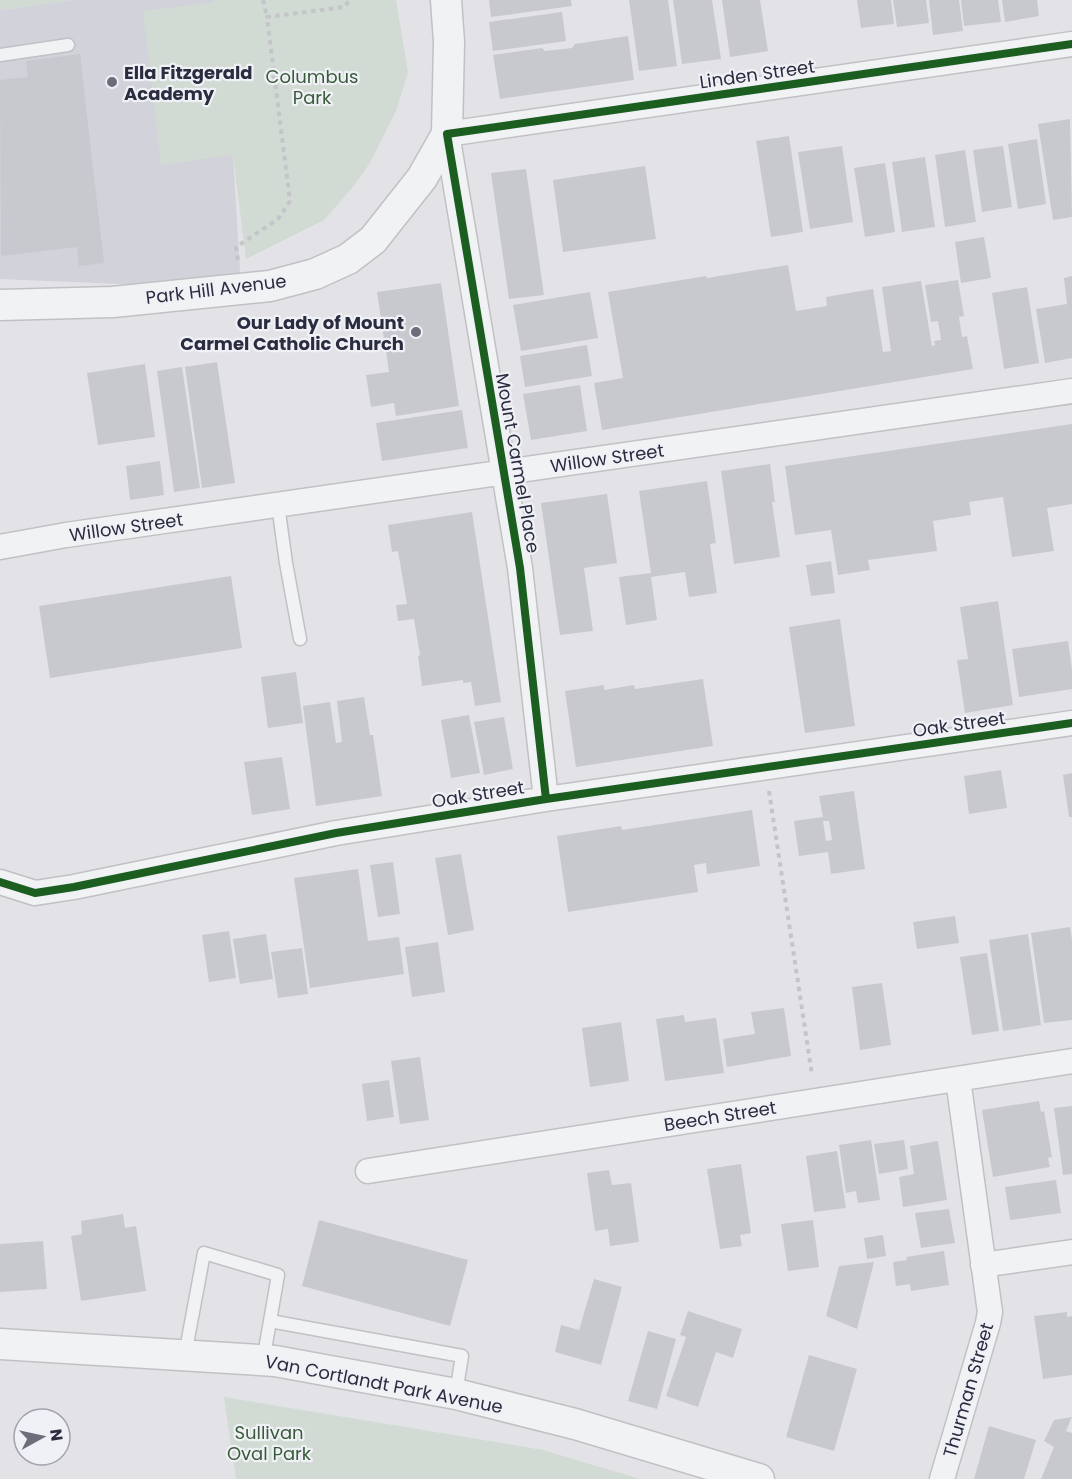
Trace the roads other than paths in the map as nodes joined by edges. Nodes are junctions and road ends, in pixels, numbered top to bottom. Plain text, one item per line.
1 (446, 0) edge
2 (1072, 44) edge
3 (68, 45) dead end
4 (0, 55) edge
5 (447, 134) junction
6 (0, 305) edge
7 (1072, 391) edge
8 (505, 473) junction
9 (278, 505) junction
10 (0, 547) edge
11 (300, 639) dead end
12 (1072, 723) edge
13 (546, 799) junction
14 (0, 882) edge
15 (1072, 1061) edge
16 (958, 1079) junction
17 (368, 1171) dead end
18 (1072, 1252) edge
19 (983, 1265) junction
20 (270, 1321) junction
21 (0, 1344) edge
22 (185, 1355) junction
23 (263, 1360) junction
24 (456, 1394) junction
25 (759, 1479) edge
26 (942, 1479) edge

1 - 5 street, Park Hill Avenue
2 - 5 street, Linden Street
3 - 4 lane
5 - 6 street, Park Hill Avenue
5 - 8 street, Mount Carmel Place
7 - 8 street, Willow Street
8 - 9 street, Willow Street
8 - 13 street, Mount Carmel Place
9 - 10 street, Willow Street
9 - 11 lane
12 - 13 street, Oak Street
13 - 14 street, Oak Street
15 - 16 street, Beech Street
16 - 17 street, Beech Street
16 - 19 street, Thurman Street
18 - 19 street
19 - 26 street, Thurman Street
20 - 22 lane
20 - 23 lane
20 - 24 lane
21 - 22 street, Van Cortlandt Park Avenue
22 - 23 street, Van Cortlandt Park Avenue
23 - 24 street, Van Cortlandt Park Avenue
24 - 25 street, Van Cortlandt Park Avenue

